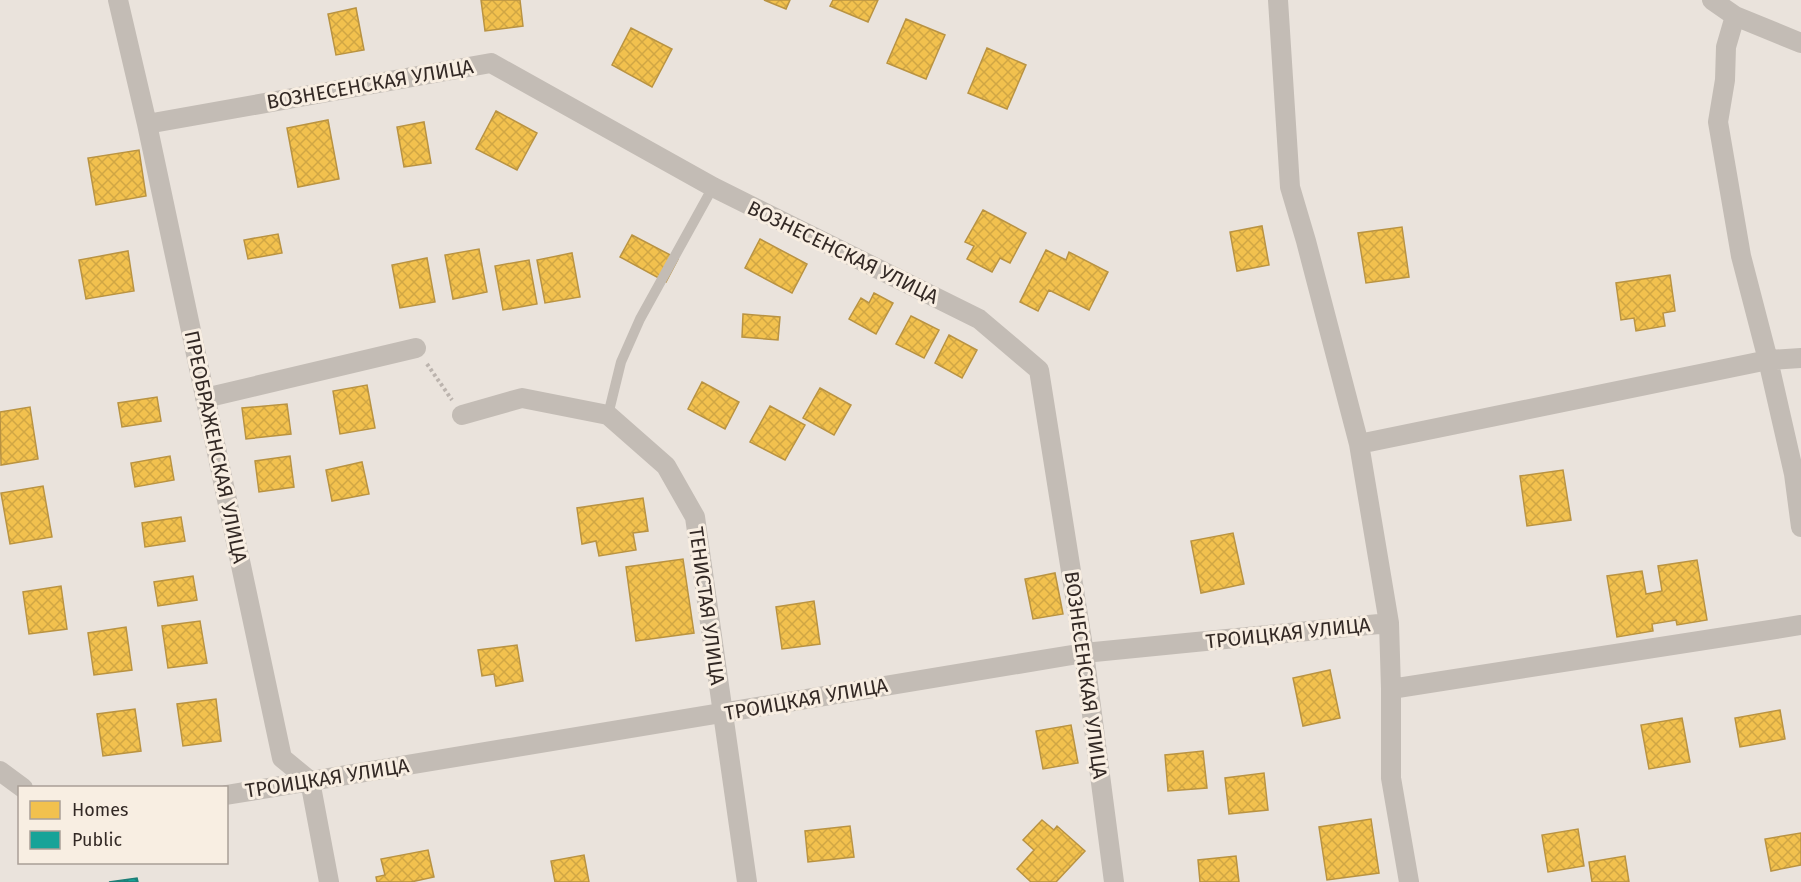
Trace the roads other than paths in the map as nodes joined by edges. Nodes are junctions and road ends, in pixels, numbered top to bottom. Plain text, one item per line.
1 (118, 0) edge
2 (1278, 0) edge
3 (1712, 0) edge
4 (1735, 16) junction
5 (1801, 42) edge
6 (147, 124) junction
7 (713, 187) junction
8 (416, 348) road end
9 (1801, 358) edge
10 (1768, 360) junction
11 (206, 398) junction
12 (462, 415) road end
13 (608, 415) junction
14 (1359, 444) junction
15 (1801, 527) edge
16 (1389, 623) junction
17 (1801, 625) edge
18 (1084, 653) junction
19 (1391, 689) junction
20 (722, 713) junction
21 (0, 771) edge
22 (310, 781) junction
23 (20, 786) edge
24 (228, 795) edge
25 (328, 882) edge
26 (747, 882) edge
27 (1114, 882) edge
28 (1409, 882) edge

1 - 6 street, ПРЕОБРАЖЕНСКАЯ УЛИЦА
2 - 14 street
3 - 4 street
4 - 5 street
4 - 10 street
6 - 7 street, ВОЗНЕСЕНСКАЯ УЛИЦА
6 - 11 street, ПРЕОБРАЖЕНСКАЯ УЛИЦА
7 - 13 lane
7 - 18 street, ВОЗНЕСЕНСКАЯ УЛИЦА
8 - 11 street
9 - 10 street
10 - 14 street
10 - 15 street
11 - 22 street, ПРЕОБРАЖЕНСКАЯ УЛИЦА
12 - 13 street
13 - 20 street, ТЕНИСТАЯ УЛИЦА
14 - 16 street
16 - 18 street, ТРОИЦКАЯ УЛИЦА
16 - 19 street
17 - 19 street
18 - 20 street, ТРОИЦКАЯ УЛИЦА
18 - 27 street, ВОЗНЕСЕНСКАЯ УЛИЦА
19 - 28 street
20 - 22 street, ТРОИЦКАЯ УЛИЦА
20 - 26 street, ТЕНИСТАЯ УЛИЦА
21 - 23 street
22 - 24 street, ТРОИЦКАЯ УЛИЦА
22 - 25 street

